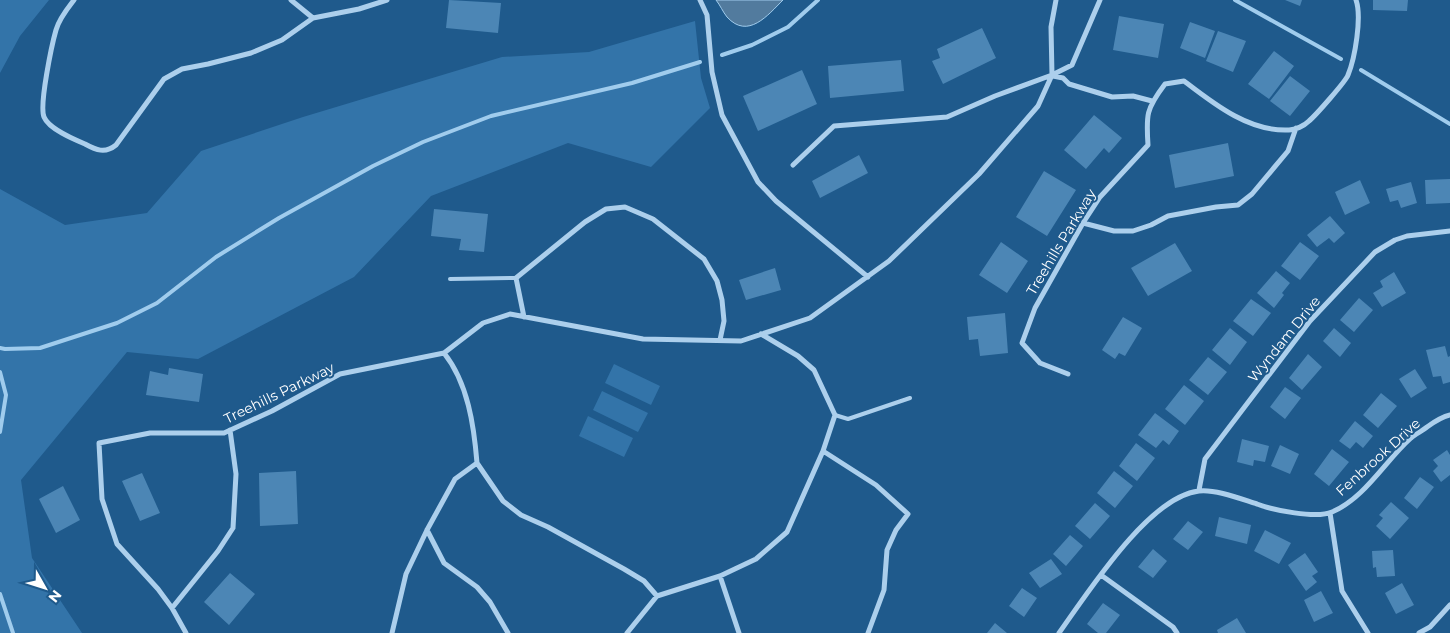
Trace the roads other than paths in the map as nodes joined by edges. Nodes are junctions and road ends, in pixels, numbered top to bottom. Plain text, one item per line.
1 (74, 0) edge
2 (291, 0) edge
3 (387, 0) edge
4 (700, 0) edge
5 (1056, 0) edge
6 (1100, 0) edge
7 (1356, 0) edge
8 (313, 18) junction
9 (1052, 76) junction
10 (1152, 101) junction
11 (1296, 128) junction
12 (793, 165) dead end
13 (1083, 223) junction
14 (1450, 231) edge
15 (868, 277) junction
16 (516, 278) junction
17 (450, 279) dead end
18 (524, 317) junction
19 (761, 334) junction
20 (720, 340) junction
21 (444, 353) junction
22 (1068, 374) dead end
23 (910, 398) dead end
24 (835, 415) junction
25 (1450, 415) edge
26 (230, 430) junction
27 (823, 450) junction
28 (478, 463) junction
29 (1199, 490) junction
30 (1330, 513) junction
31 (427, 530) junction
32 (1101, 575) junction
33 (720, 576) junction
34 (657, 596) junction
35 (1450, 605) edge
36 (172, 608) junction
37 (186, 633) edge
38 (392, 633) edge
39 (508, 633) edge
40 (627, 633) edge
41 (739, 633) edge
42 (868, 633) edge
43 (1058, 633) edge
44 (1177, 633) edge
45 (1368, 633) edge
46 (1419, 633) edge

1 - 8 street
2 - 8 street
3 - 8 street
4 - 15 street
5 - 9 street, Treehills Parkway
6 - 9 street
7 - 11 street
9 - 10 street
9 - 12 street
9 - 15 street, Treehills Parkway
10 - 11 street
10 - 13 street, Treehills Parkway
11 - 13 street
13 - 22 street, Treehills Parkway
14 - 29 street, Wyndam Drive
15 - 19 street, Treehills Parkway
16 - 17 lane
16 - 18 street
16 - 20 street
18 - 20 street, Treehills Parkway
18 - 21 street, Treehills Parkway
19 - 20 street, Treehills Parkway
19 - 24 street
21 - 26 street, Treehills Parkway
21 - 28 street
23 - 24 lane
24 - 27 street
25 - 30 street, Fenbrook Drive
26 - 36 street
26 - 36 street, Treehills Parkway
27 - 33 street
27 - 42 street
28 - 31 street
28 - 34 street
29 - 30 street, Fenbrook Drive
29 - 32 street, Fenbrook Drive
30 - 45 street
31 - 38 street
31 - 39 street
32 - 43 street, Fenbrook Drive
32 - 44 street
33 - 34 street
33 - 41 street
34 - 40 street
35 - 46 street
36 - 37 street, Treehills Parkway

